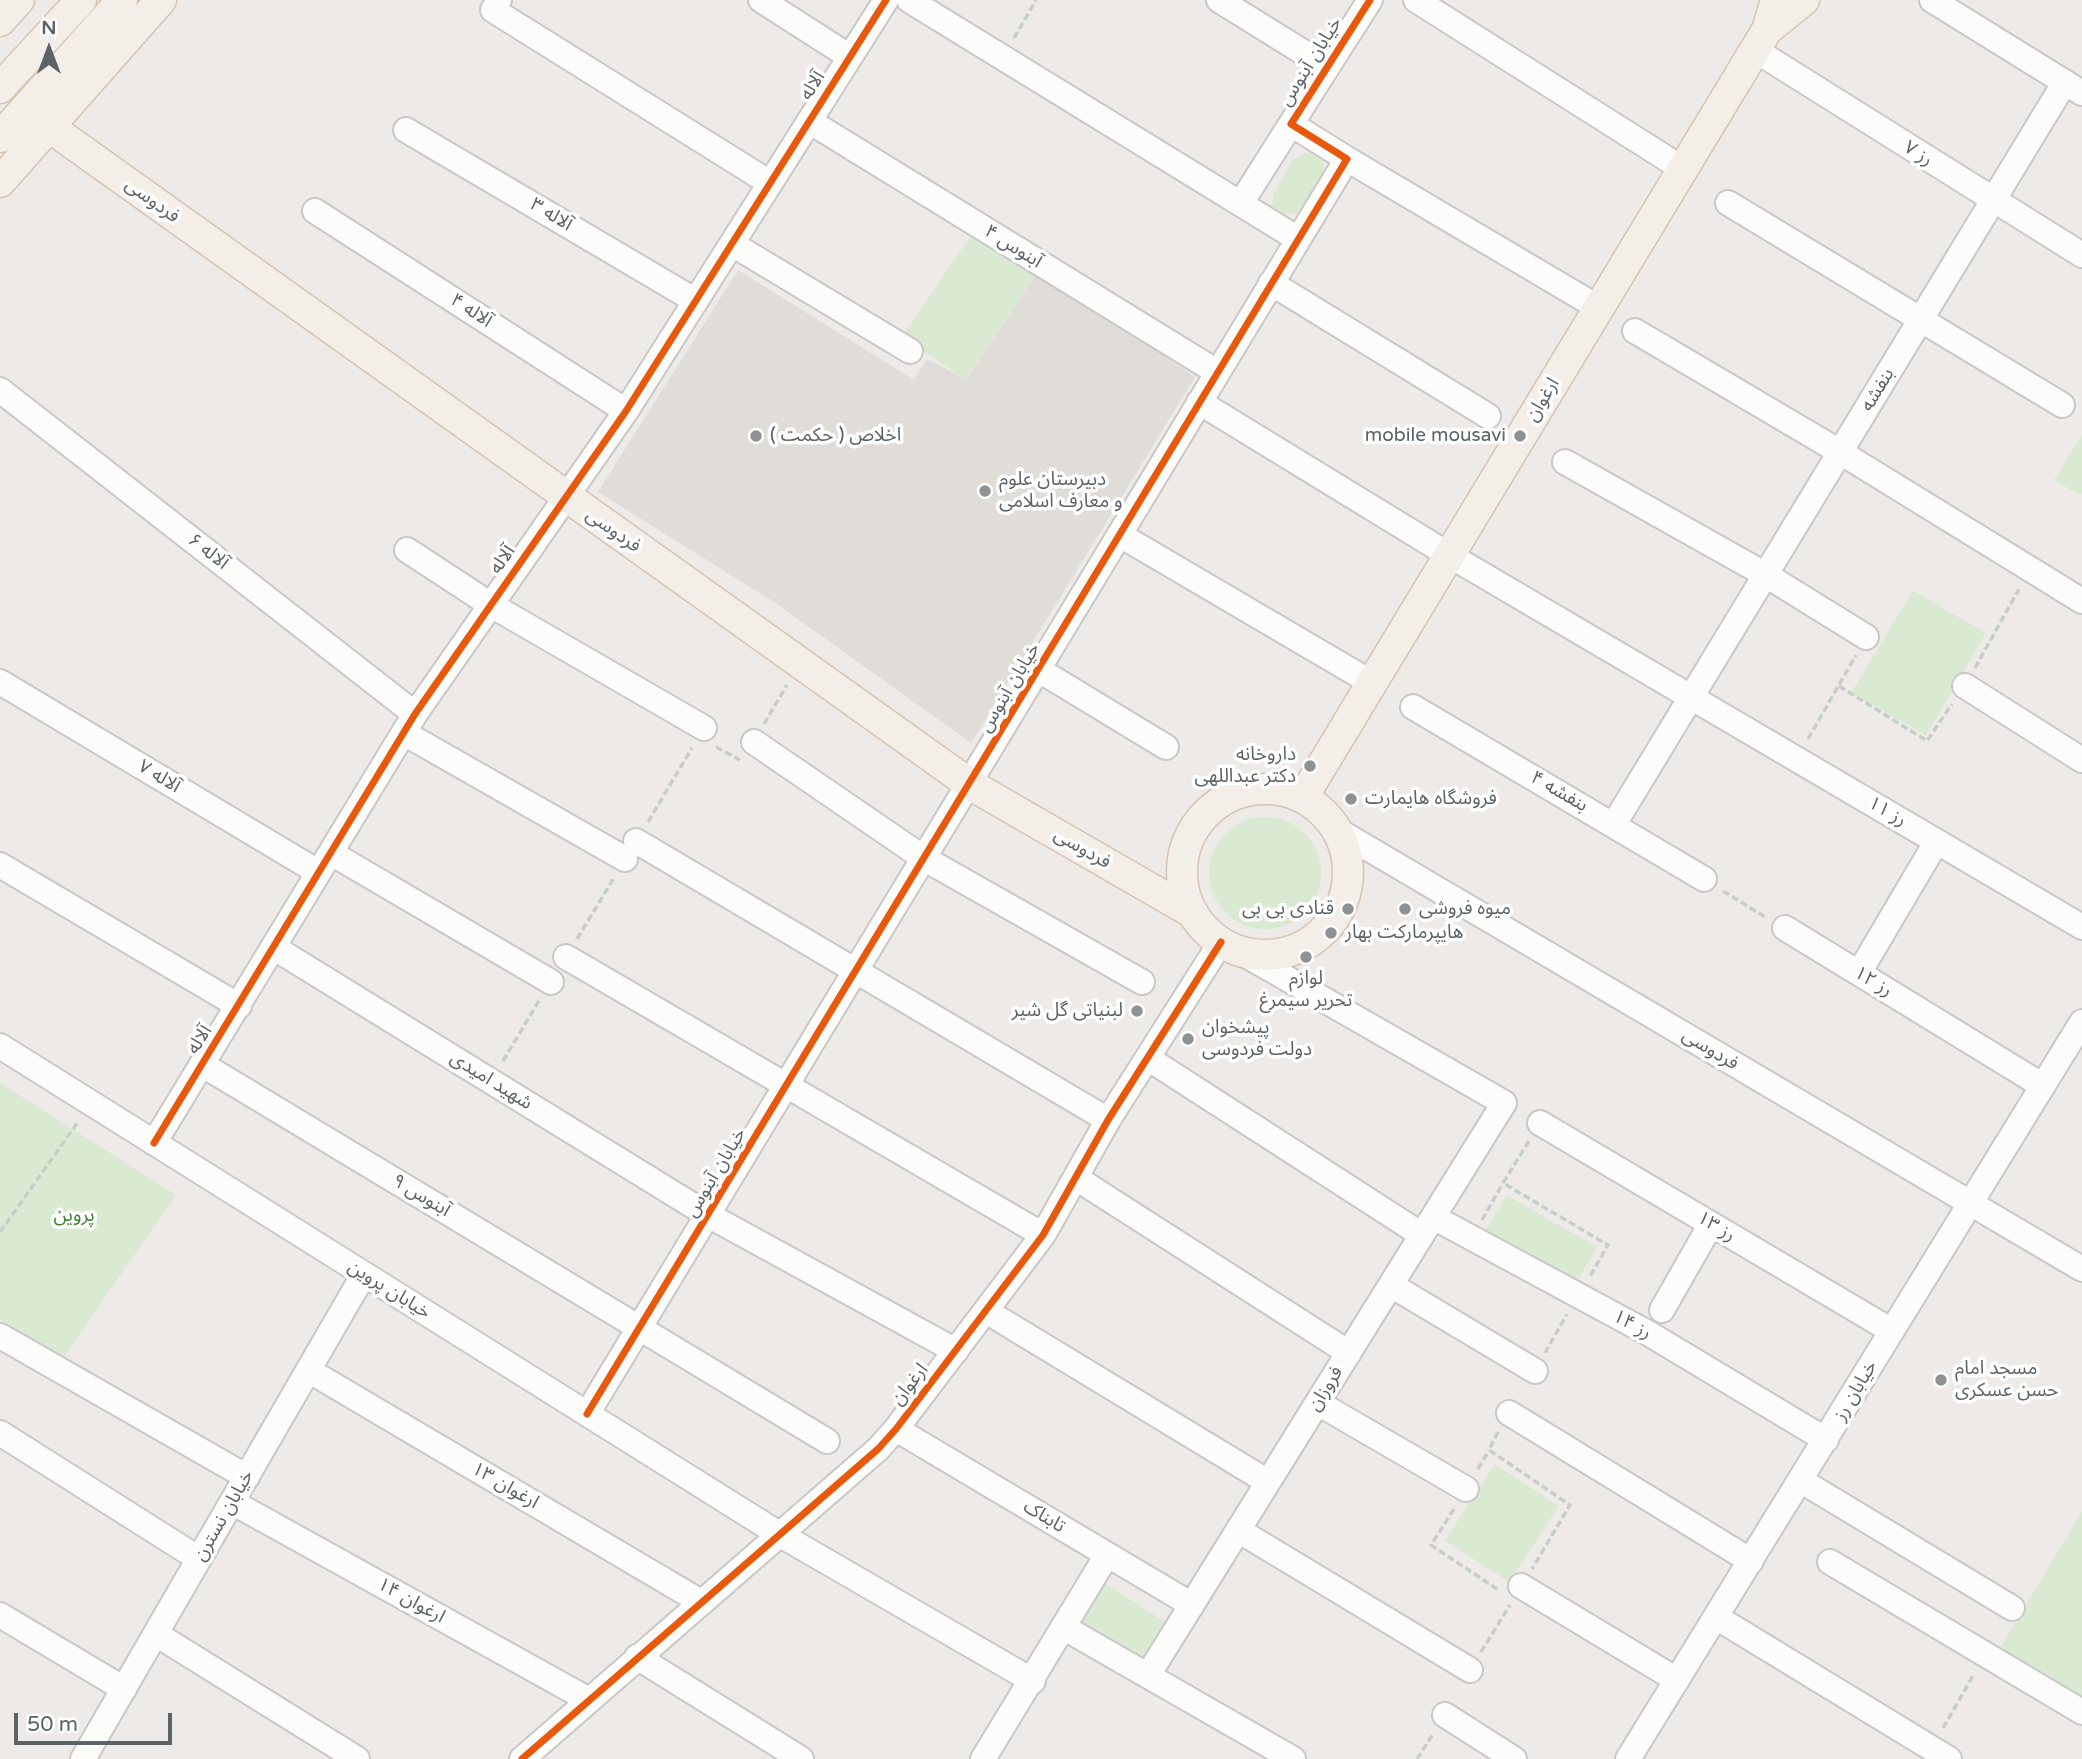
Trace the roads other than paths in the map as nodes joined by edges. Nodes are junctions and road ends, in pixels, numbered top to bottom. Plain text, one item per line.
1 (19, 0) edge
2 (81, 0) edge
3 (122, 0) edge
4 (161, 0) edge
5 (761, 0) edge
6 (886, 0) edge
7 (909, 0) edge
8 (1219, 0) edge
9 (1370, 0) edge
10 (1416, 0) edge
11 (1932, 0) edge
12 (496, 5) edge
13 (1774, 14) edge
14 (0, 21) edge
15 (850, 57) junction
16 (1327, 67) junction
17 (2073, 87) edge
18 (0, 88) edge
19 (809, 121) junction
20 (1291, 124) junction
21 (48, 126) junction
22 (406, 130) dead end
23 (0, 137) edge
24 (1347, 159) junction
25 (1683, 169) junction
26 (0, 182) edge
27 (770, 183) junction
28 (1993, 201) junction
29 (1241, 203) junction
30 (1728, 203) dead end
31 (316, 211) dead end
32 (1298, 239) junction
33 (732, 244) junction
34 (2082, 255) edge
35 (1271, 283) junction
36 (696, 301) junction
37 (1599, 308) junction
38 (1920, 321) junction
39 (1634, 331) dead end
40 (910, 351) dead end
41 (1217, 372) junction
42 (0, 390) edge
43 (1199, 402) junction
44 (2062, 405) dead end
45 (626, 411) junction
46 (1488, 416) dead end
47 (1840, 452) junction
48 (1565, 463) dead end
49 (566, 498) junction
50 (1120, 535) junction
51 (407, 550) dead end
52 (1449, 555) junction
53 (1766, 575) junction
54 (2082, 601) edge
55 (491, 605) junction
56 (1866, 638) road end
57 (1039, 670) junction
58 (0, 681) edge
59 (1372, 683) junction
60 (1965, 686) road end
61 (1691, 697) junction
62 (1413, 707) dead end
63 (409, 724) junction
64 (704, 728) road end
65 (754, 742) dead end
66 (1166, 747) dead end
67 (2082, 761) edge
68 (971, 785) junction
69 (1303, 797) junction
70 (1614, 824) junction
71 (1337, 830) junction
72 (1931, 851) dead end
73 (925, 859) junction
74 (325, 862) junction
75 (0, 865) edge
76 (1703, 879) road end
77 (1193, 913) junction
78 (2082, 927) edge
79 (1785, 928) road end
80 (1230, 946) junction
81 (273, 947) junction
82 (566, 957) road end
83 (856, 972) junction
84 (1859, 974) junction
85 (551, 982) road end
86 (1142, 982) dead end
87 (239, 1006) junction
88 (2082, 1022) edge
89 (0, 1046) edge
90 (1149, 1059) junction
91 (203, 1065) junction
92 (787, 1086) junction
93 (2043, 1086) junction
94 (1108, 1120) junction
95 (1540, 1123) dead end
96 (155, 1143) junction
97 (1076, 1178) junction
98 (1970, 1203) junction
99 (708, 1215) junction
100 (1711, 1224) junction
101 (1428, 1226) junction
102 (1043, 1235) junction
103 (2082, 1269) edge
104 (364, 1274) junction
105 (1391, 1285) junction
106 (1662, 1310) dead end
107 (986, 1311) junction
108 (640, 1328) junction
109 (1892, 1331) junction
110 (0, 1336) edge
111 (956, 1351) junction
112 (1349, 1353) junction
113 (309, 1370) junction
114 (1535, 1371) dead end
115 (1318, 1403) junction
116 (1509, 1413) dead end
117 (587, 1414) junction
118 (895, 1429) junction
119 (0, 1433) edge
120 (1826, 1440) junction
121 (827, 1441) dead end
122 (247, 1477) junction
123 (1800, 1480) junction
124 (1268, 1482) junction
125 (1466, 1489) road end
126 (232, 1502) junction
127 (1238, 1530) junction
128 (779, 1534) junction
129 (1107, 1555) junction
130 (200, 1559) junction
131 (1751, 1560) junction
132 (1830, 1562) dead end
133 (1512, 1590) road end
134 (702, 1602) junction
135 (1192, 1605) junction
136 (2012, 1608) dead end
137 (0, 1615) edge
138 (1716, 1617) junction
139 (1063, 1627) junction
140 (156, 1634) junction
141 (638, 1657) junction
142 (1470, 1670) dead end
143 (1148, 1675) junction
144 (1677, 1680) junction
145 (1033, 1681) junction
146 (124, 1689) junction
147 (589, 1700) junction
148 (2082, 1712) edge
149 (1446, 1715) dead end
150 (1940, 1754) edge
151 (83, 1759) edge
152 (357, 1759) edge
153 (522, 1759) edge
154 (801, 1759) edge
155 (983, 1759) edge
156 (1293, 1759) edge
157 (1514, 1759) edge
158 (1628, 1759) edge

1 - 14 main road
2 - 18 main road
3 - 23 main road
4 - 21 main road
5 - 15 street
6 - 15 street, آلاله
7 - 29 street
8 - 16 street
9 - 16 street, خیابان آبنوس
10 - 25 street
11 - 17 street
12 - 27 street
13 - 25 main road, ارغوان
13 - 28 street, رز ۷
15 - 19 street, آلاله
16 - 20 street, خیابان آبنوس
17 - 28 street, بنفشه
19 - 27 street, آلاله
19 - 41 street, آبنوس ۴
20 - 24 street, خیابان آبنوس
20 - 29 street
21 - 26 main road
21 - 49 main road, فردوسی
22 - 36 street, آلاله ۳
24 - 32 street, خیابان آبنوس
24 - 37 street
25 - 37 main road, ارغوان
27 - 33 street, آلاله
28 - 34 street, رز ۷
28 - 38 street, بنفشه
29 - 32 street
30 - 38 street
31 - 45 street, آلاله ۴
32 - 35 street, خیابان آبنوس
33 - 36 street, آلاله
33 - 40 street
35 - 41 street, خیابان آبنوس
35 - 46 street
36 - 45 street, آلاله
37 - 52 main road, ارغوان
38 - 44 street
38 - 47 street, بنفشه
39 - 47 street
41 - 43 street, خیابان آبنوس
42 - 63 street, آلاله ۶
43 - 50 street, خیابان آبنوس
43 - 52 street
45 - 49 street, آلاله
47 - 53 street, بنفشه
47 - 54 street
48 - 53 street
49 - 55 street, آلاله
49 - 68 main road, فردوسی
50 - 57 street, خیابان آبنوس
50 - 59 street
51 - 55 street
52 - 59 main road, ارغوان
52 - 61 street
53 - 56 street
53 - 61 street, بنفشه
55 - 63 street, آلاله
55 - 64 street
57 - 66 street
57 - 68 street, خیابان آبنوس
58 - 74 street, آلاله ۷
59 - 69 main road, ارغوان
60 - 67 street
61 - 70 street, بنفشه
61 - 78 street, رز ۱۱
62 - 70 street, بنفشه ۴
63 - 74 street, آلاله
63 - 83 street, آلاله ۶
65 - 73 street
68 - 73 street, خیابان آبنوس
68 - 77 main road, فردوسی
69 - 71 main road
69 - 77 main road
70 - 76 street, بنفشه ۴
71 - 80 main road
71 - 98 street, فردوسی
72 - 84 street
73 - 83 street, خیابان آبنوس
73 - 86 street
74 - 81 street, آلاله
74 - 85 street, آلاله ۷
75 - 87 street
77 - 80 main road
79 - 84 street, رز ۱۲
80 - 90 street, ارغوان
80 - 101 street, فروزان
81 - 87 street, آلاله
81 - 99 street, شهید امیدی
82 - 92 street
83 - 92 street, خیابان آبنوس
83 - 94 street, آلاله ۶
84 - 93 street, رز ۱۲
87 - 91 street, آلاله
88 - 93 street, خیابان رز
89 - 96 street, خیابان پروین
90 - 94 street, ارغوان
90 - 101 street, رز ۱۴
91 - 96 street, آلاله
91 - 108 street, آبنوس ۹
92 - 99 street, خیابان آبنوس
92 - 102 street
93 - 98 street, خیابان رز
94 - 97 street, ارغوان
95 - 100 street, رز ۱۳
96 - 104 street, خیابان پروین
97 - 102 street, ارغوان
97 - 112 street
98 - 103 street, فردوسی
98 - 109 street, خیابان رز
99 - 108 street, خیابان آبنوس
99 - 111 street, شهید امیدی
100 - 106 street
100 - 109 street, رز ۱۳
101 - 105 street, فروزان
101 - 120 street, رز ۱۴
102 - 107 street, ارغوان
104 - 113 street, خیابان نسترن
104 - 117 street, خیابان پروین
105 - 112 street, فروزان
105 - 114 street
107 - 111 street, ارغوان
107 - 124 street
108 - 117 street, خیابان آبنوس
108 - 121 street, آبنوس ۹
109 - 120 street, خیابان رز
110 - 122 street
111 - 118 street, ارغوان
112 - 115 street, فروزان
113 - 122 street, خیابان نسترن
113 - 134 street, ارغوان ۱۳
115 - 124 street, فروزان
115 - 125 street
116 - 131 street
117 - 128 street, خیابان پروین
118 - 128 street, ارغوان
118 - 129 street, تابناک
119 - 130 street
120 - 123 street, خیابان رز
122 - 126 street, خیابان نسترن
123 - 131 street, خیابان رز
123 - 136 street
124 - 127 street, فروزان
126 - 130 street, خیابان نسترن
126 - 147 street, ارغوان ۱۴
127 - 135 street, فروزان
127 - 142 street
128 - 134 street, ارغوان
128 - 145 street, خیابان پروین
129 - 135 street, تابناک
129 - 139 street
130 - 140 street, خیابان نسترن
131 - 138 street, خیابان رز
132 - 148 street
133 - 144 street
134 - 141 street, ارغوان
135 - 143 street, فروزان
137 - 146 street
138 - 144 street, خیابان رز
138 - 150 street
139 - 143 street
139 - 145 street
140 - 146 street, خیابان نسترن
140 - 152 street
141 - 147 street, ارغوان
141 - 154 street
143 - 156 street
144 - 158 street, خیابان رز
145 - 155 street
146 - 151 street, خیابان نسترن
147 - 153 street, ارغوان
149 - 157 street

